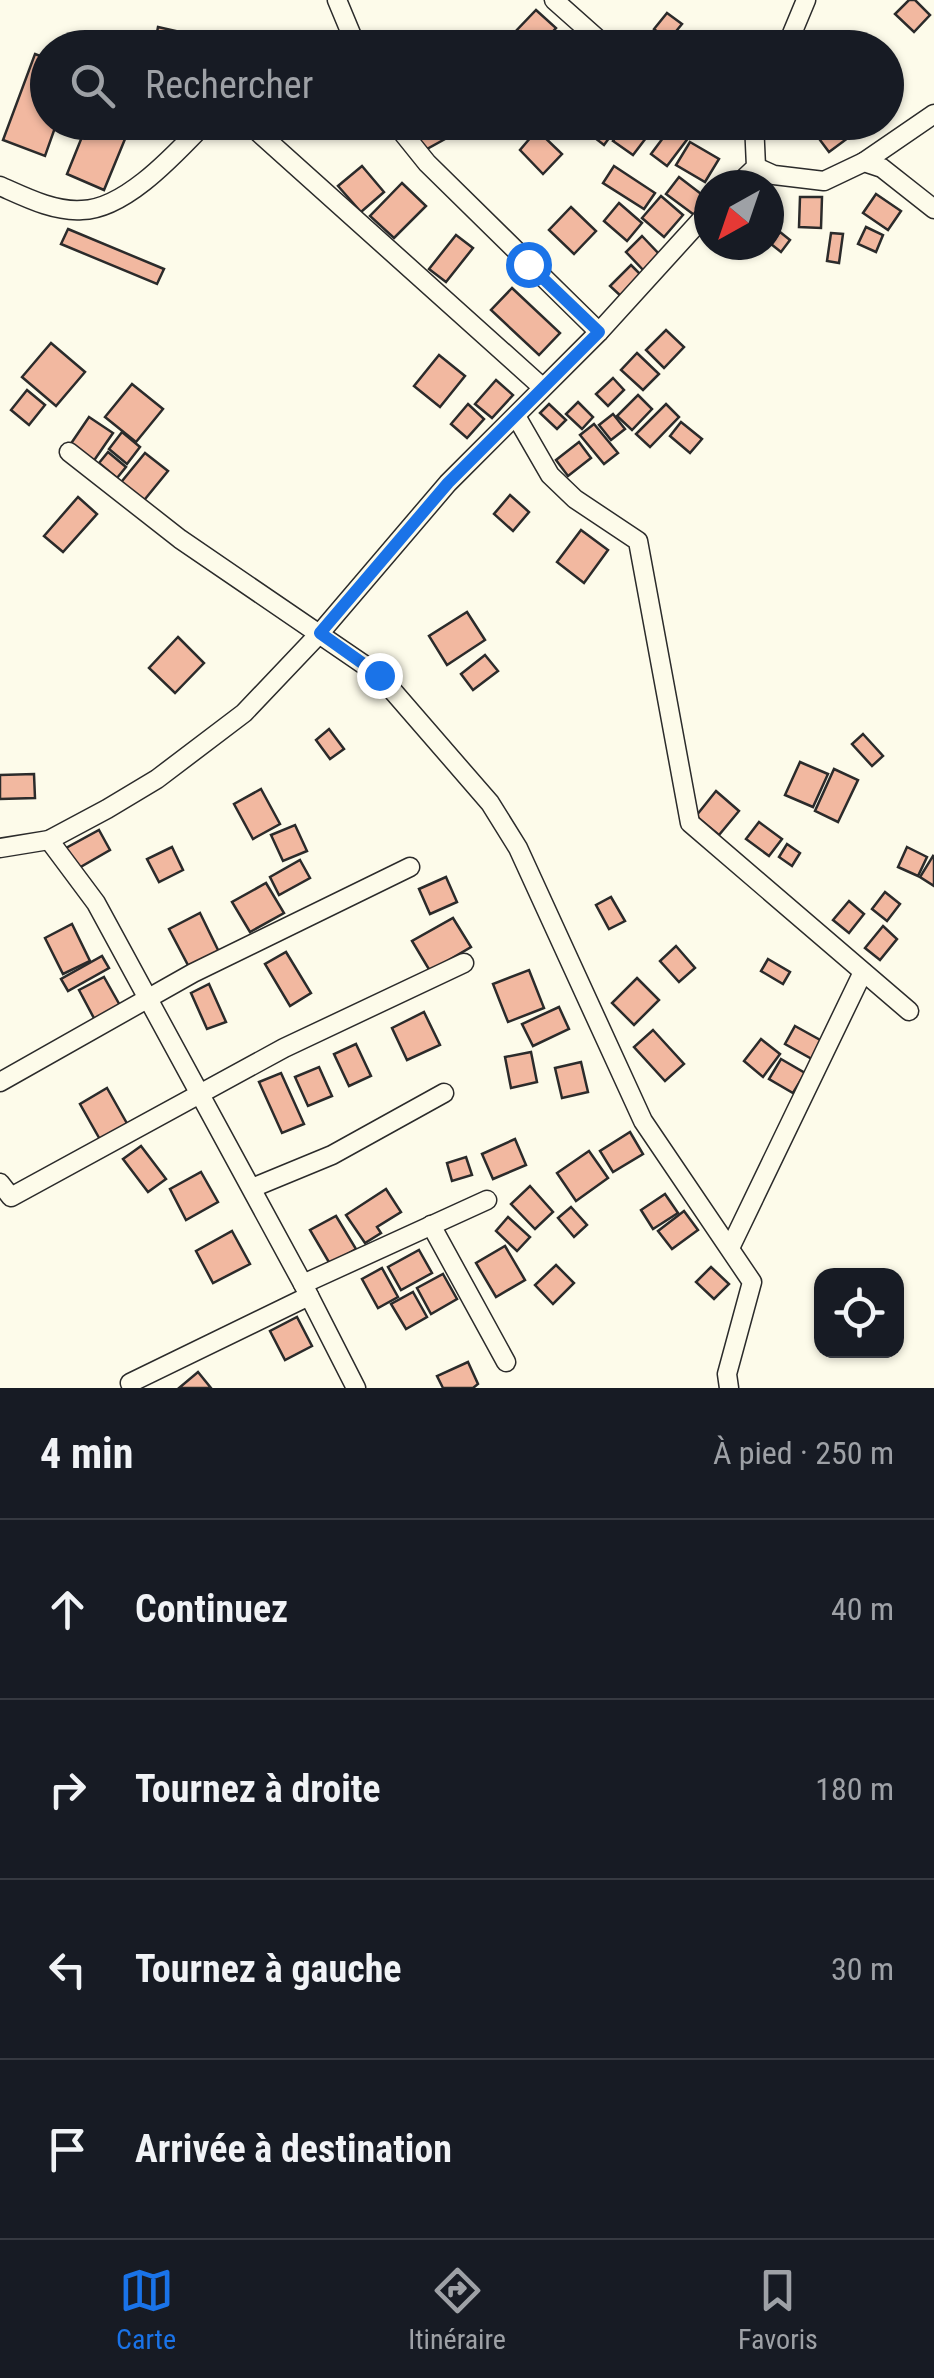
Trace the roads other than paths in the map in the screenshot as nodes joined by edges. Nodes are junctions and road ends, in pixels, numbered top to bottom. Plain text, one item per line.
1 (337, 0) edge
2 (554, 0) edge
3 (806, 0) edge
4 (350, 30) edge
5 (588, 30) edge
6 (794, 30) edge
7 (934, 114) edge
8 (904, 135) edge
9 (186, 140) edge
10 (267, 140) edge
11 (409, 140) edge
12 (753, 140) edge
13 (896, 140) edge
14 (864, 162) junction
15 (756, 167) junction
16 (753, 170) edge
17 (0, 186) edge
18 (934, 208) edge
19 (694, 227) edge
20 (599, 332) junction
21 (542, 387) junction
22 (516, 416) junction
23 (69, 452) dead end
24 (320, 633) junction
25 (48, 840) junction
26 (0, 848) edge
27 (410, 866) dead end
28 (464, 964) dead end
29 (863, 972) junction
30 (148, 1001) junction
31 (909, 1011) dead end
32 (0, 1082) edge
33 (444, 1093) dead end
34 (201, 1095) junction
35 (0, 1183) edge
36 (252, 1188) junction
37 (487, 1200) dead end
38 (431, 1225) junction
39 (730, 1248) junction
40 (306, 1290) junction
41 (506, 1362) dead end
42 (130, 1383) dead end
43 (356, 1388) edge
44 (729, 1388) edge

1 - 4 street
2 - 5 street
3 - 6 street
7 - 8 street
9 - 17 street
10 - 21 street
11 - 20 street
12 - 15 street
13 - 14 street
14 - 15 street
14 - 18 street
15 - 16 street
19 - 20 street
20 - 21 street
21 - 22 street
22 - 24 street
22 - 29 street
23 - 24 street
24 - 25 street
24 - 39 street
25 - 26 street
25 - 30 street
27 - 30 street
28 - 34 street
29 - 31 street
29 - 39 street
30 - 32 street
30 - 34 street
33 - 36 street
34 - 35 street
34 - 36 street
36 - 40 street
37 - 38 street
38 - 40 street
38 - 41 street
39 - 44 street
40 - 42 street
40 - 43 street

